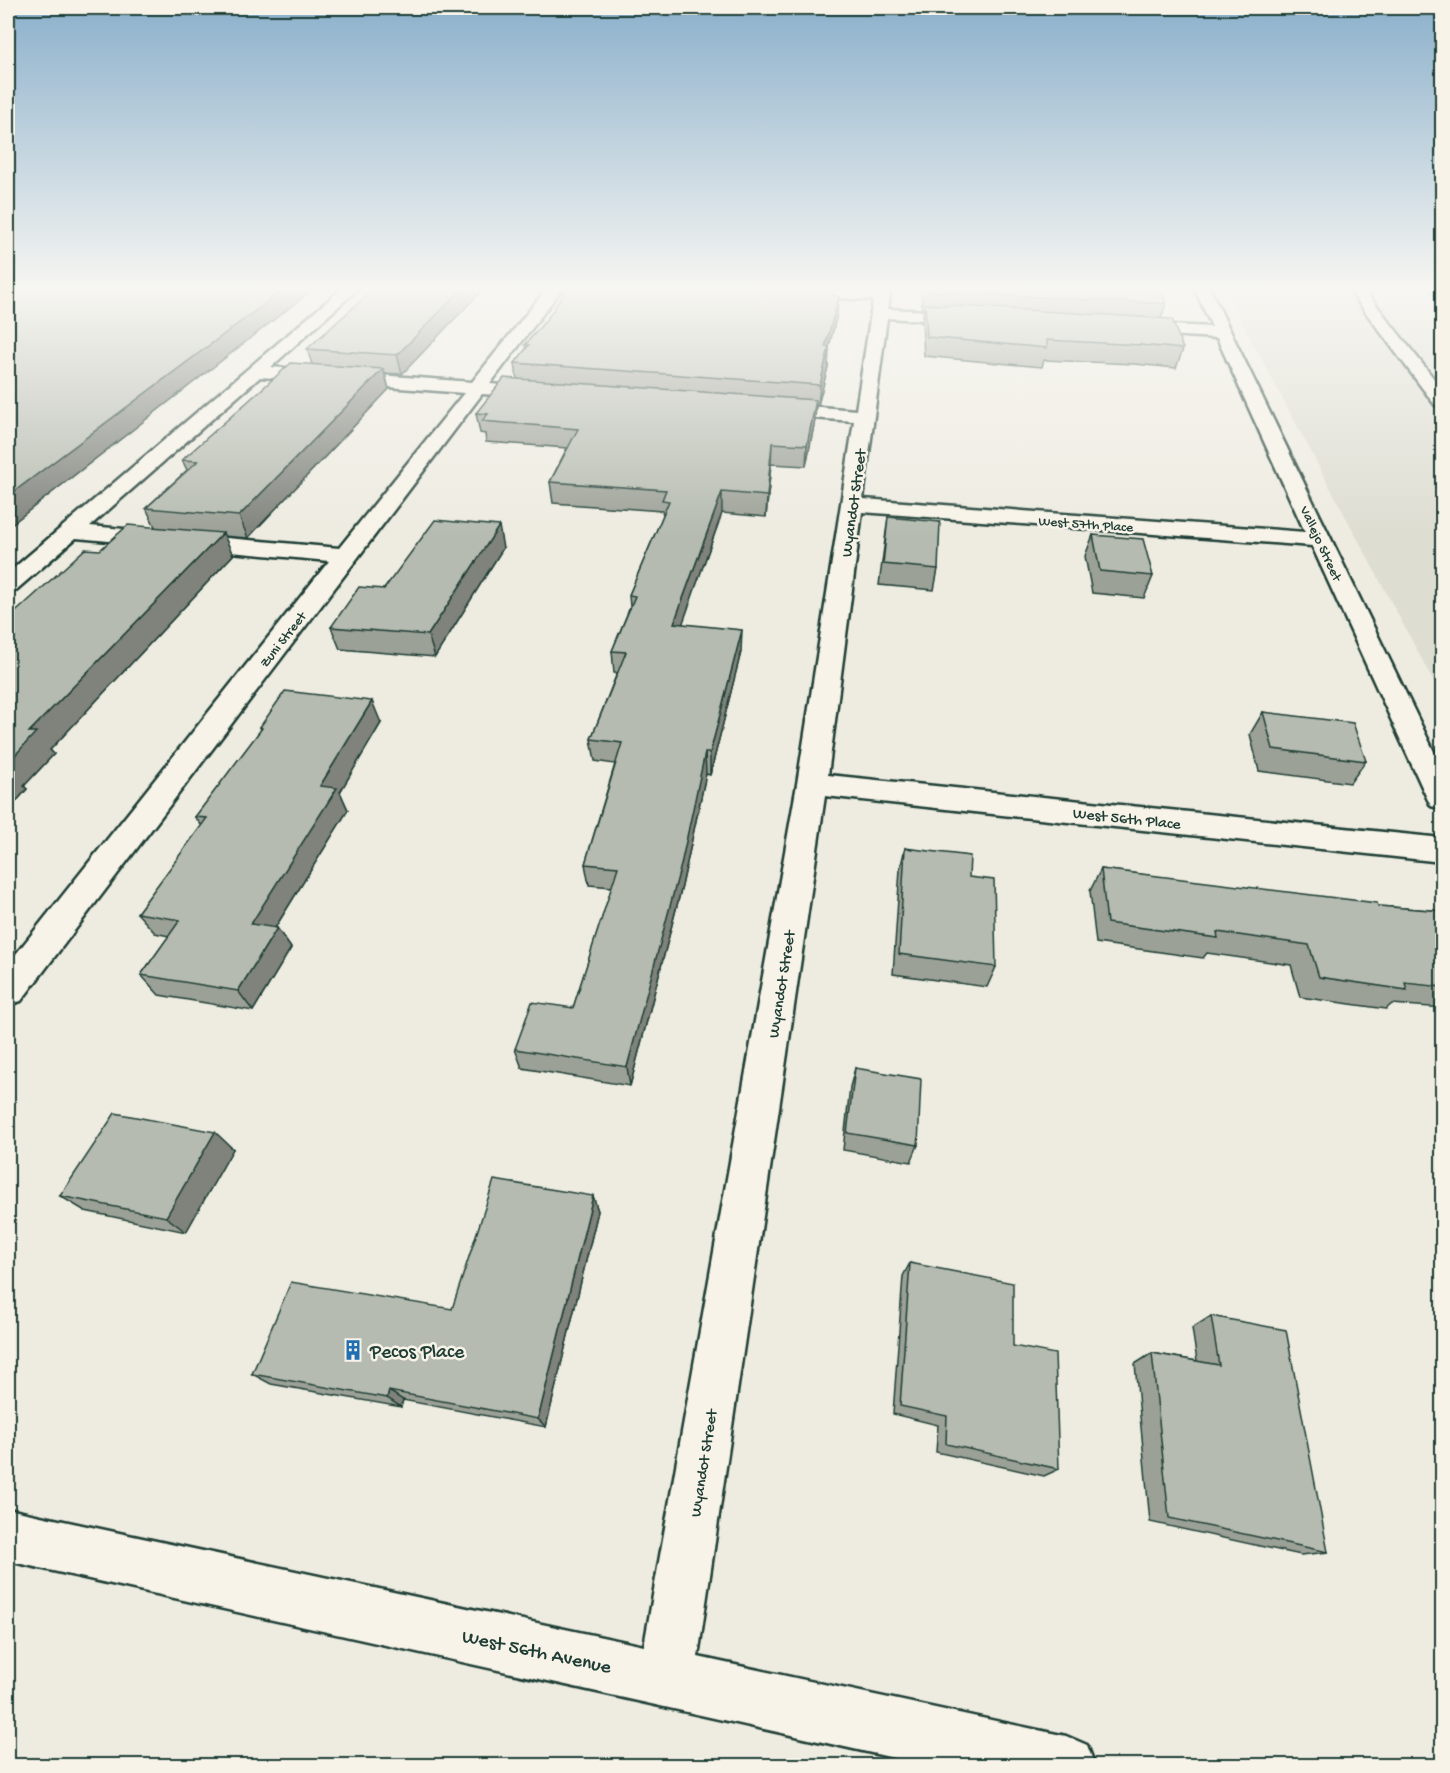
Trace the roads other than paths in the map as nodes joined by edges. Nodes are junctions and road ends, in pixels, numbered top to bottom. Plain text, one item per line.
1 (491, 370) edge
2 (871, 370) edge
3 (1239, 370) edge
4 (1419, 370) edge
5 (256, 371) joint
6 (477, 388) junction
7 (560, 394) edge
8 (1443, 401) edge
9 (747, 407) edge
10 (865, 416) junction
11 (852, 505) junction
12 (71, 531) junction
13 (1320, 540) junction
14 (347, 556) junction
15 (8, 585) edge
16 (812, 784) junction
17 (1443, 798) edge
18 (1443, 850) edge
19 (8, 990) edge
20 (8, 1535) edge
21 (667, 1678) junction
22 (1066, 1766) edge

1 - 6 street, Zuni Street
2 - 10 street, Wyandot Street
3 - 13 street, Vallejo Street
4 - 8 street
5 - 6 street
5 - 12 street
6 - 7 street
6 - 14 street, Zuni Street
9 - 10 street
10 - 11 street, Wyandot Street
11 - 13 street, West 57th Place
11 - 16 street, Wyandot Street
12 - 14 street
12 - 15 street
13 - 17 street, Vallejo Street
14 - 19 street, Zuni Street
16 - 18 street, West 56th Place
16 - 21 street, Wyandot Street
20 - 21 street, West 56th Avenue
21 - 22 street, West 56th Avenue

